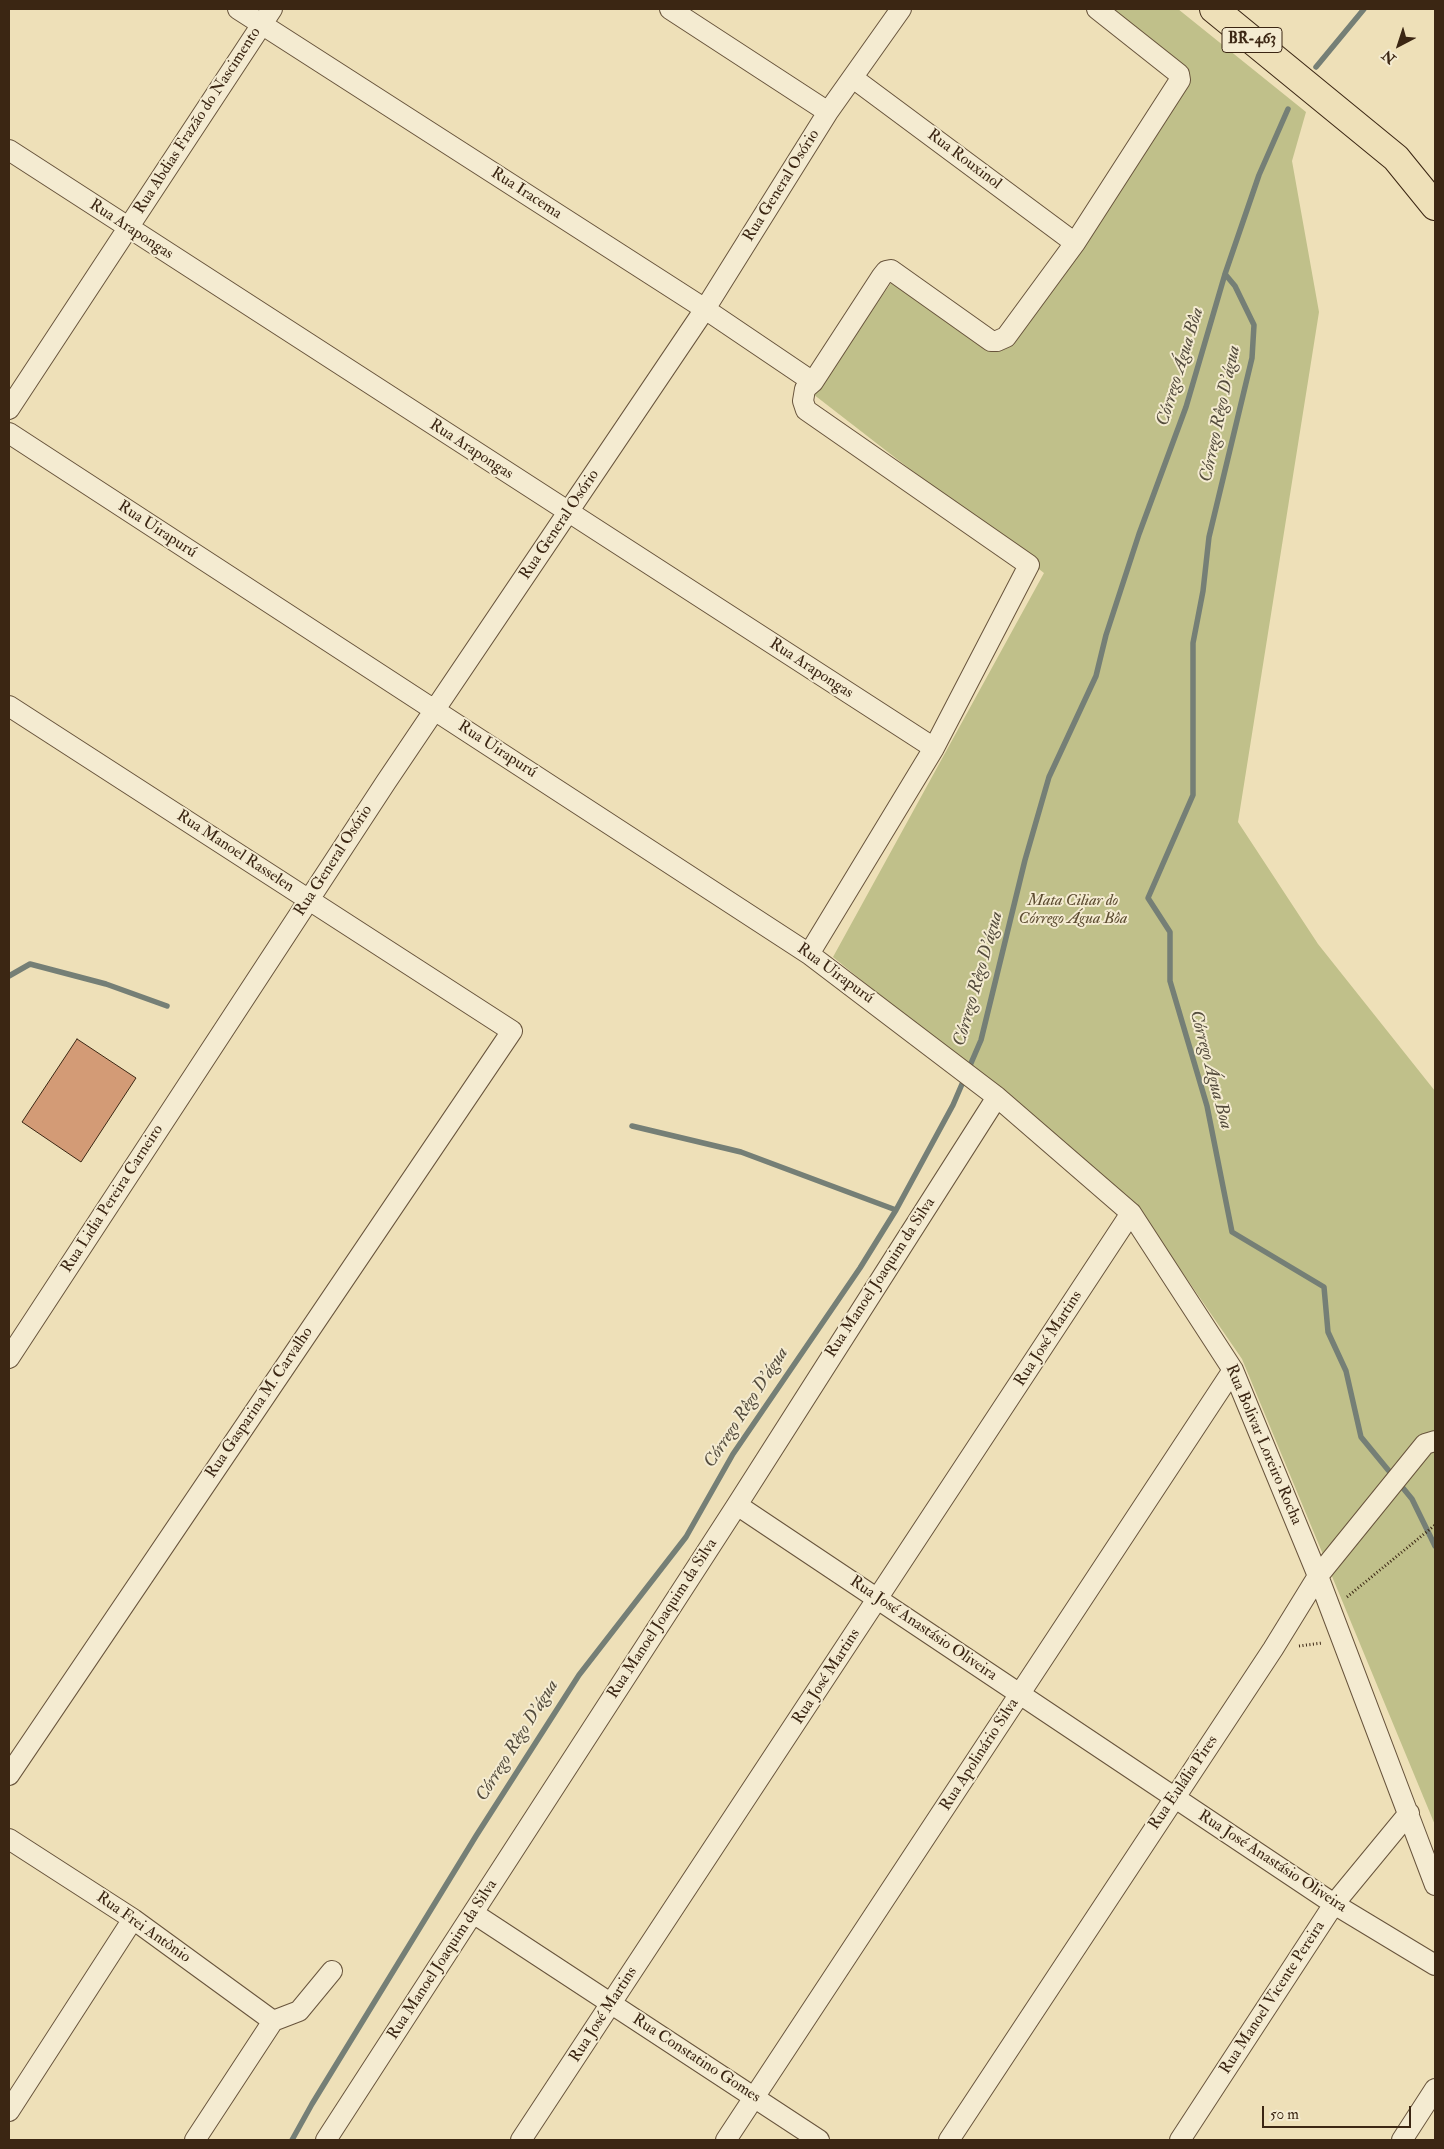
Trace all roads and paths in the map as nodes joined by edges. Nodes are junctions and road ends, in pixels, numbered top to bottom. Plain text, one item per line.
1 (238, 9) edge
2 (670, 9) edge
3 (902, 9) edge
4 (1097, 9) edge
5 (1214, 9) edge
6 (267, 16) edge
7 (853, 78) junction
8 (828, 112) junction
9 (9, 150) edge
10 (1396, 158) junction
11 (1435, 177) edge
12 (1435, 206) edge
13 (127, 229) junction
14 (1074, 243) junction
15 (705, 309) junction
16 (814, 382) junction
17 (9, 409) edge
18 (9, 434) edge
19 (569, 513) junction
20 (9, 706) edge
21 (436, 710) junction
22 (932, 751) junction
23 (309, 900) junction
24 (809, 954) junction
25 (512, 1031) joint
26 (216, 1040) joint
27 (976, 1080) joint
28 (997, 1097) junction
29 (1132, 1214) junction
30 (9, 1358) edge
31 (1233, 1370) junction
32 (1435, 1441) edge
33 (737, 1505) junction
34 (1435, 1525) edge
35 (1318, 1576) junction
36 (879, 1600) junction
37 (1341, 1602) dead end
38 (1343, 1640) junction
39 (1273, 1649) junction
40 (1020, 1694) junction
41 (9, 1775) edge
42 (1174, 1797) junction
43 (1409, 1813) junction
44 (9, 1839) edge
45 (1435, 1885) edge
46 (1334, 1904) junction
47 (473, 1913) junction
48 (133, 1919) junction
49 (1435, 1966) edge
50 (332, 1971) dead end
51 (612, 2004) junction
52 (273, 2021) junction
53 (1435, 2089) edge
54 (754, 2098) junction
55 (9, 2111) edge
56 (196, 2140) edge
57 (326, 2140) edge
58 (522, 2140) edge
59 (726, 2140) edge
60 (819, 2140) edge
61 (949, 2140) edge
62 (1180, 2140) edge
63 (1402, 2140) edge

1 - 6 street, Rua Iracema
2 - 8 street
3 - 7 street, Rua General Osório
4 - 14 street
5 - 10 highway, BR-463
6 - 13 street, Rua Abdias Frazão do Nascimento
6 - 15 street, Rua Iracema
7 - 8 street, Rua General Osório
7 - 14 street, Rua Rouxinol
8 - 15 street, Rua General Osório
9 - 13 street, Rua Arapongas
10 - 11 highway, BR-463
10 - 12 highway, BR-463
13 - 17 street, Rua Abdias Frazão do Nascimento
13 - 19 street, Rua Arapongas
14 - 16 street
15 - 16 street, Rua Iracema
15 - 19 street, Rua General Osório
16 - 22 street
18 - 21 street, Rua Uirapurú
19 - 21 street, Rua General Osório
19 - 22 street, Rua Arapongas
20 - 23 street, Rua Manoel Rasselen
21 - 23 street, Rua General Osório
21 - 24 street, Rua Uirapurú
22 - 24 street
23 - 25 street, Rua Manoel Rasselen
23 - 26 street, Rua General Osório
24 - 27 street, Rua Uirapurú
25 - 41 street, Rua Gasparina M. Carvalho
26 - 30 street, Rua Lidia Pereira Carneiro
27 - 28 street, Rua Bolivar Loreiro Rocha
28 - 29 street, Rua Bolivar Loreiro Rocha
28 - 33 street, Rua Manoel Joaquim da Silva
29 - 31 street, Rua Bolivar Loreiro Rocha
29 - 36 street, Rua José Martins
31 - 35 street, Rua Bolivar Loreiro Rocha
31 - 40 street, Rua Apolinário Silva
32 - 35 street, Rua Eulália Pires
33 - 36 street, Rua José Anastásio Oliveira
33 - 47 street, Rua Manoel Joaquim da Silva
34 - 37 path
35 - 38 street, Rua Bolivar Loreiro Rocha
35 - 39 street, Rua Eulália Pires
36 - 40 street, Rua José Anastásio Oliveira
36 - 51 street, Rua José Martins
38 - 39 path
38 - 43 street, Rua Bolivar Loreiro Rocha
39 - 42 street, Rua Eulália Pires
40 - 42 street, Rua José Anastásio Oliveira
40 - 54 street, Rua Apolinário Silva
42 - 46 street, Rua José Anastásio Oliveira
42 - 61 street, Rua Eulália Pires
43 - 45 street, Rua Bolivar Loreiro Rocha
43 - 46 street, Rua Manoel Vicente Pereira
44 - 48 street, Rua Frei Antônio
46 - 49 street, Rua José Anastásio Oliveira
46 - 62 street, Rua Manoel Vicente Pereira
47 - 51 street, Rua Constatino Gomes
47 - 57 street, Rua Manoel Joaquim da Silva
48 - 52 street, Rua Frei Antônio
48 - 55 street
50 - 52 street
51 - 54 street, Rua Constatino Gomes
51 - 58 street, Rua José Martins
52 - 56 street
53 - 63 street
54 - 59 street, Rua Apolinário Silva
54 - 60 street, Rua Constatino Gomes

